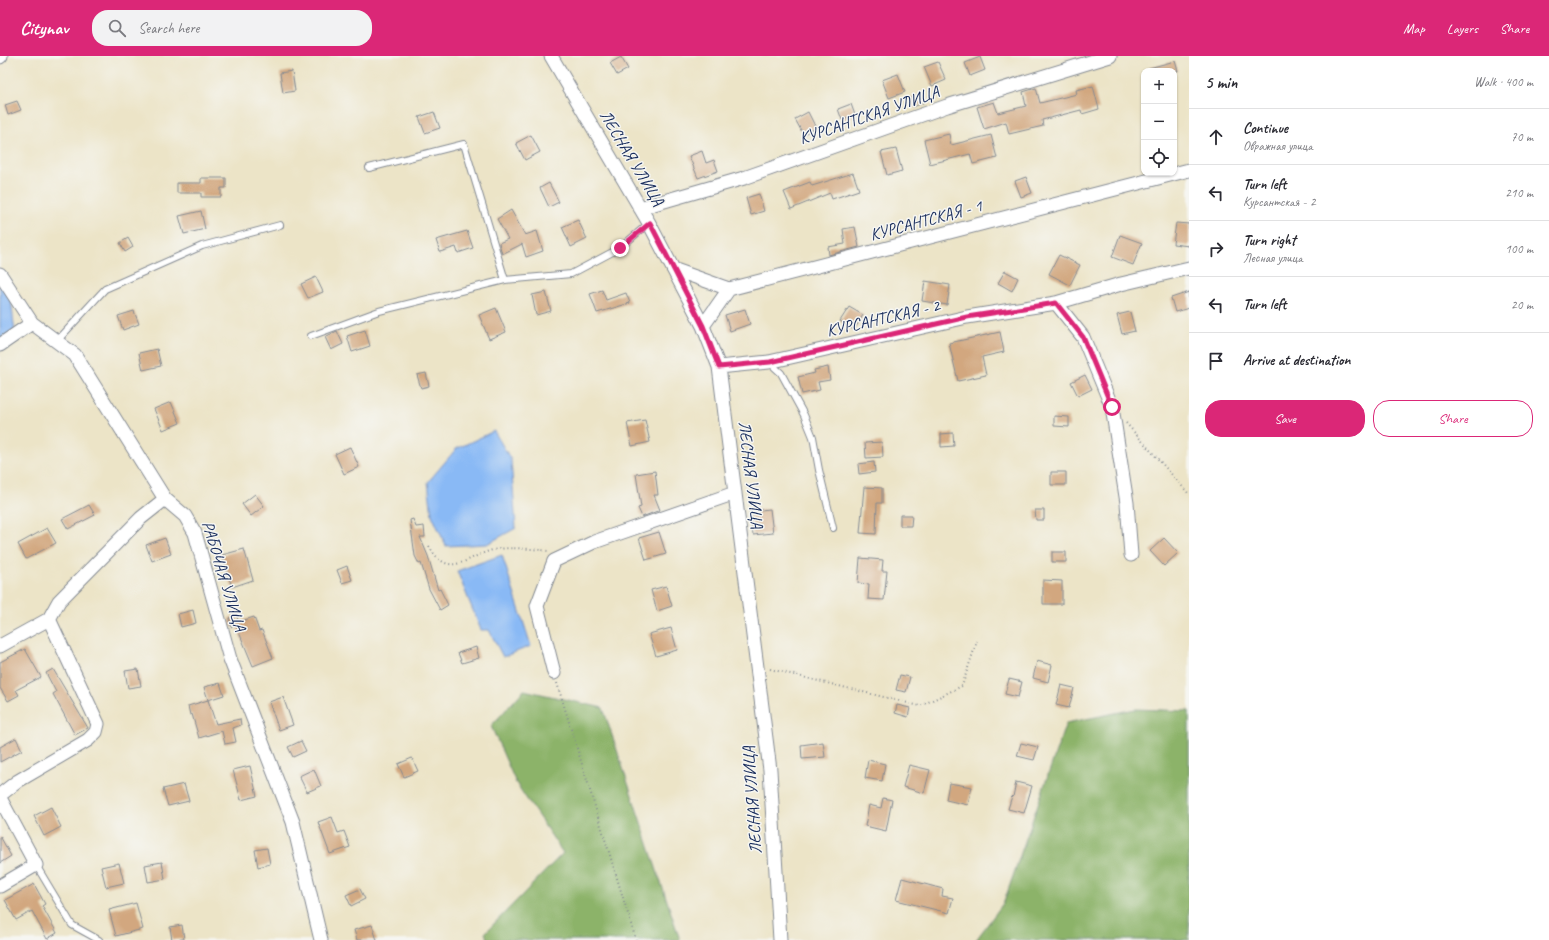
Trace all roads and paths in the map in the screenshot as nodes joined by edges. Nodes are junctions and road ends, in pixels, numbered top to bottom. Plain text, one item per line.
1 (551, 56) edge
2 (1110, 56) edge
3 (369, 168) dead end
4 (1189, 170) edge
5 (640, 208) junction
6 (650, 223) junction
7 (280, 225) dead end
8 (1189, 268) edge
9 (673, 269) junction
10 (0, 274) edge
11 (505, 280) junction
12 (729, 289) junction
13 (1056, 303) junction
14 (32, 323) junction
15 (703, 326) junction
16 (311, 336) dead end
17 (57, 341) junction
18 (0, 345) edge
19 (770, 362) junction
20 (719, 367) junction
21 (1112, 407) junction
22 (735, 493) junction
23 (1189, 494) edge
24 (165, 499) junction
25 (833, 528) dead end
26 (429, 546) dead end
27 (569, 554) junction
28 (1131, 555) dead end
29 (49, 619) junction
30 (978, 641) dead end
31 (0, 646) edge
32 (757, 666) junction
33 (554, 673) joint
34 (0, 796) edge
35 (36, 865) junction
36 (0, 886) edge
37 (99, 940) edge
38 (321, 940) edge
39 (636, 940) edge
40 (780, 940) edge

1 - 5 street, ЛЕСНАЯ УЛИЦА
2 - 5 street, КУРСАНТСКАЯ УЛИЦА
3 - 11 lane
4 - 12 street, КУРСАНТСКАЯ - 1
5 - 6 street, ЛЕСНАЯ УЛИЦА
6 - 9 street, ЛЕСНАЯ УЛИЦА
6 - 11 lane
7 - 17 lane
8 - 13 street, КУРСАНТСКАЯ - 2
9 - 12 street
9 - 15 street, ЛЕСНАЯ УЛИЦА
10 - 14 street, РАБОЧАЯ УЛИЦА
11 - 16 lane
12 - 15 street
13 - 19 street, КУРСАНТСКАЯ - 2
13 - 21 street
14 - 17 street, РАБОЧАЯ УЛИЦА
14 - 18 street
15 - 20 street, ЛЕСНАЯ УЛИЦА
17 - 24 street, РАБОЧАЯ УЛИЦА
19 - 20 street, КУРСАНТСКАЯ - 2
19 - 25 lane
20 - 22 street, ЛЕСНАЯ УЛИЦА
21 - 23 path
21 - 28 street
22 - 27 street
22 - 32 street, ЛЕСНАЯ УЛИЦА
24 - 29 street
24 - 38 street, РАБОЧАЯ УЛИЦА
26 - 27 path
27 - 33 street
29 - 31 street
29 - 34 street
30 - 32 path
32 - 40 street, ЛЕСНАЯ УЛИЦА
33 - 39 path
34 - 35 street
35 - 36 street
35 - 37 lane

